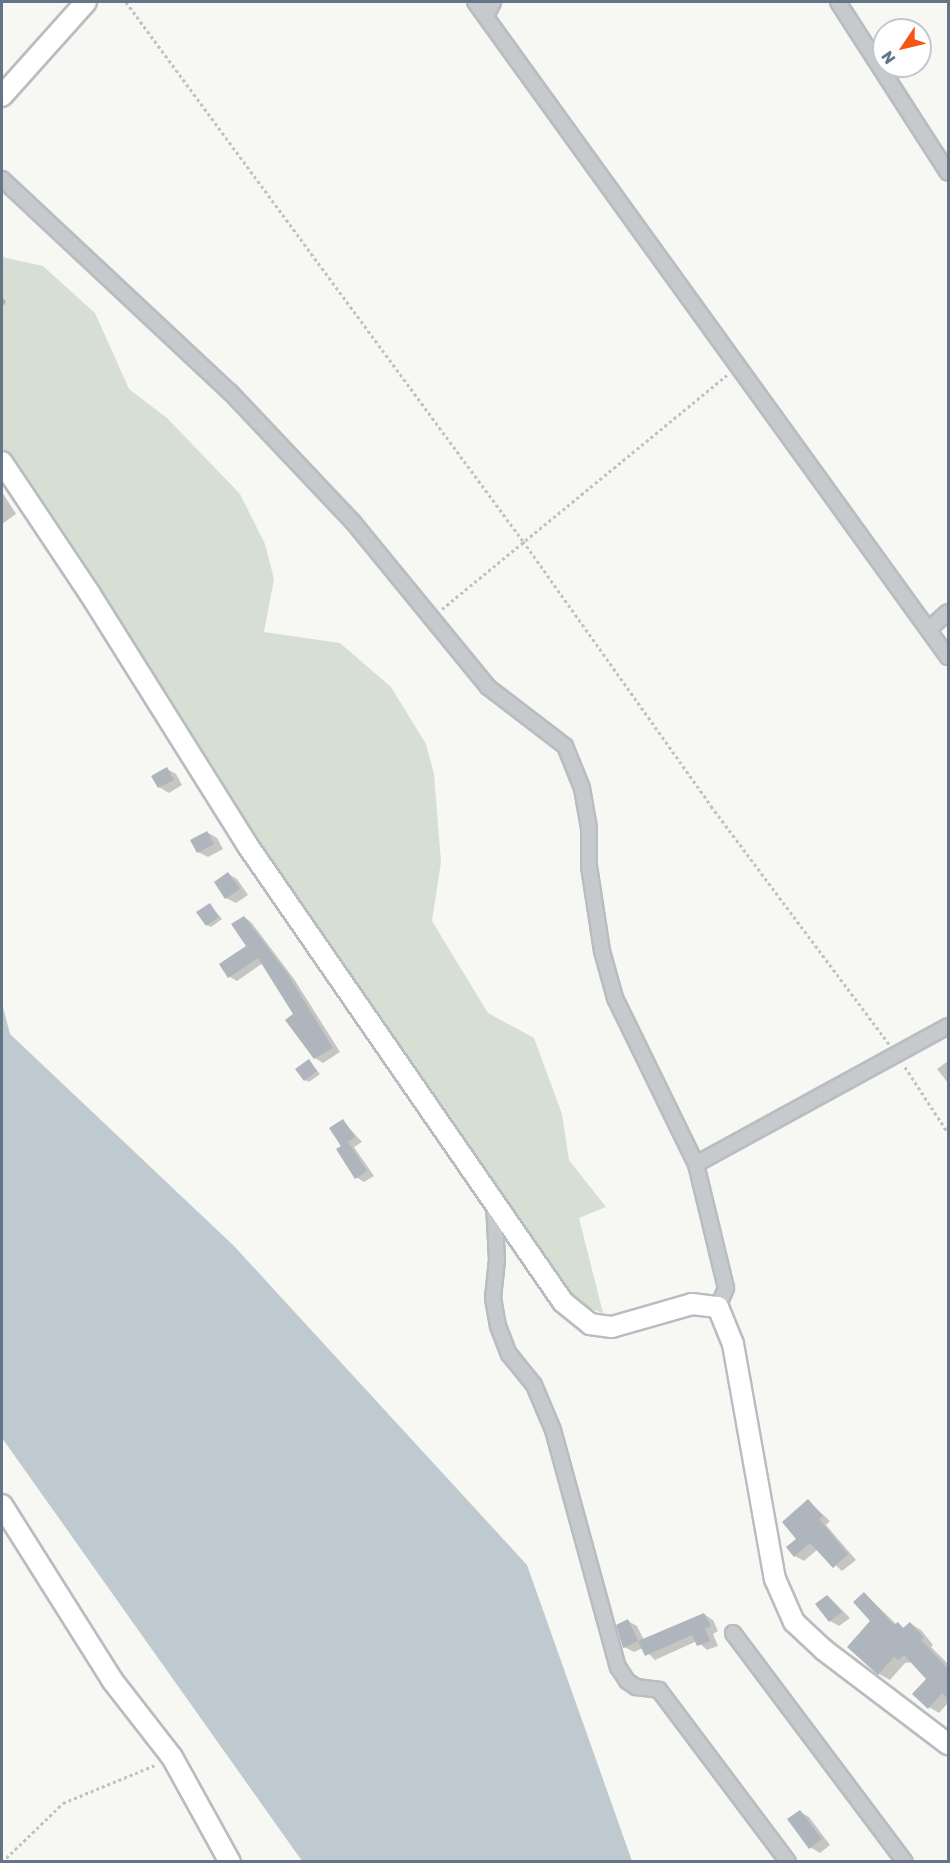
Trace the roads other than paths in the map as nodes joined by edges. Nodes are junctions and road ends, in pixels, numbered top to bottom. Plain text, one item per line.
1 (86, 2) edge
2 (474, 2) edge
3 (494, 2) edge
4 (837, 2) edge
5 (486, 16) junction
6 (2, 96) edge
7 (948, 173) edge
8 (2, 179) edge
9 (2, 462) edge
10 (948, 612) edge
11 (929, 629) junction
12 (948, 657) edge
13 (948, 1026) edge
14 (696, 1164) junction
15 (494, 1203) junction
16 (718, 1307) junction
17 (2, 1505) edge
18 (733, 1633) dead end
19 (948, 1744) edge
20 (230, 1862) edge
21 (788, 1862) edge
22 (905, 1862) edge

1 - 6 main road
2 - 5 street
3 - 5 street
4 - 7 street
5 - 11 street
8 - 14 street
9 - 15 main road
10 - 11 street
11 - 12 street
13 - 14 street
14 - 16 street
15 - 16 main road
15 - 21 street
16 - 19 main road
17 - 20 main road
18 - 22 street

